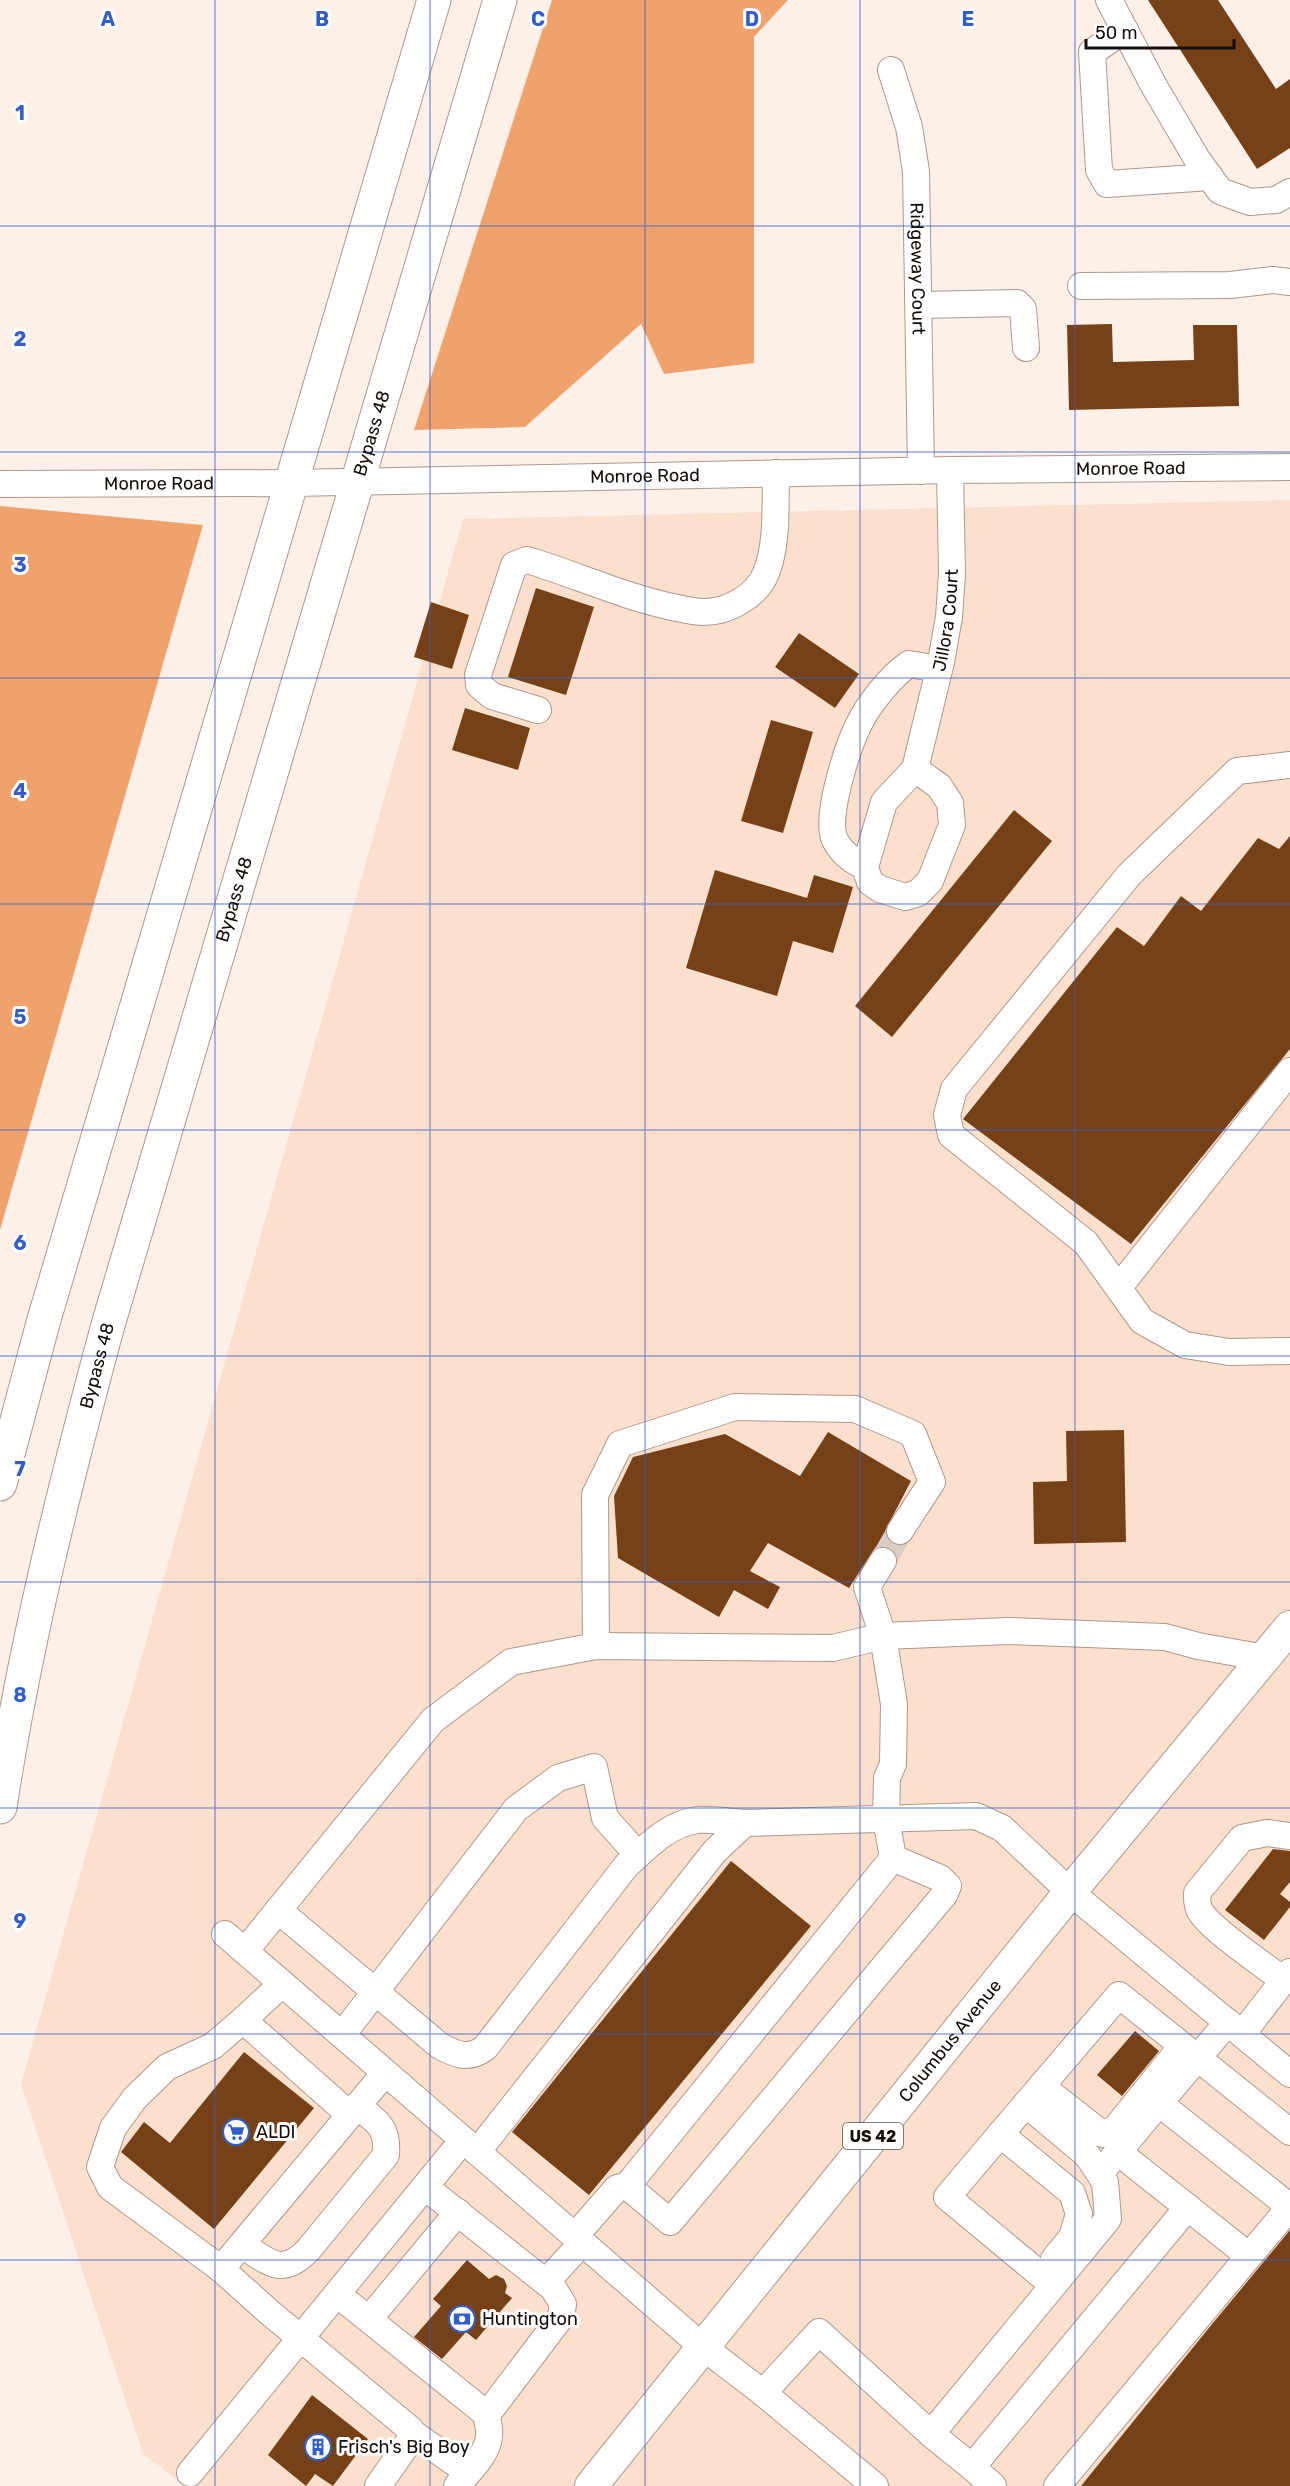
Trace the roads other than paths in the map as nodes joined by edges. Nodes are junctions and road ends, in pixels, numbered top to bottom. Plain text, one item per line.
1 (434, 0) edge
2 (500, 0) edge
3 (1109, 0) edge
4 (1125, 30) junction
5 (891, 70) dead end
6 (1210, 177) junction
7 (1290, 192) edge
8 (1290, 282) edge
9 (1081, 286) dead end
10 (919, 305) junction
11 (1026, 348) dead end
12 (1290, 467) edge
13 (950, 470) junction
14 (921, 471) junction
15 (776, 473) junction
16 (357, 482) junction
17 (292, 483) junction
18 (0, 484) edge
19 (939, 669) junction
20 (537, 710) dead end
21 (1290, 765) edge
22 (915, 769) junction
23 (865, 867) junction
24 (1290, 1071) edge
25 (1119, 1287) junction
26 (1290, 1352) edge
27 (0, 1484) edge
28 (900, 1531) tunnel mouth
29 (883, 1561) tunnel mouth
30 (1290, 1627) edge
31 (883, 1636) junction
32 (596, 1646) junction
33 (1265, 1658) junction
34 (0, 1807) edge
35 (886, 1819) junction
36 (745, 1823) junction
37 (1290, 1836) edge
38 (638, 1856) junction
39 (893, 1858) junction
40 (1070, 1892) junction
41 (278, 1910) junction
42 (225, 1934) dead end
43 (245, 1951) junction
44 (1286, 1976) edge
45 (282, 1984) junction
46 (375, 1992) junction
47 (243, 2020) junction
48 (1235, 2028) junction
49 (342, 2035) junction
50 (1190, 2052) junction
51 (385, 2073) junction
52 (1290, 2074) edge
53 (1034, 2095) junction
54 (1159, 2103) junction
55 (354, 2110) junction
56 (1290, 2132) edge
57 (1000, 2134) junction
58 (470, 2146) junction
59 (1118, 2152) junction
60 (1100, 2173) junction
61 (627, 2186) junction
62 (425, 2187) junction
63 (1188, 2207) junction
64 (1290, 2207) edge
65 (458, 2212) junction
66 (578, 2240) junction
67 (242, 2245) junction
68 (1249, 2256) junction
69 (221, 2269) junction
70 (1047, 2280) junction
71 (546, 2282) junction
72 (337, 2294) junction
73 (369, 2319) junction
74 (300, 2338) junction
75 (703, 2347) junction
76 (763, 2393) junction
77 (486, 2416) junction
78 (411, 2432) junction
79 (931, 2434) junction
80 (972, 2467) junction
81 (193, 2475) edge
82 (463, 2479) edge
83 (378, 2486) edge
84 (591, 2486) edge
85 (875, 2486) edge
86 (993, 2486) edge
87 (1057, 2486) edge

1 - 17 highway
2 - 16 highway, Bypass 48
3 - 4 street
4 - 6 street
4 - 6 street
5 - 10 street, Ridgeway Court
6 - 7 street
8 - 9 street
10 - 11 street
10 - 14 street, Ridgeway Court
12 - 13 street, Monroe Road
13 - 14 street, Monroe Road
13 - 19 street, Jillora Court
14 - 15 street, Monroe Road
15 - 16 street, Monroe Road
15 - 20 street
16 - 17 street, Monroe Road
16 - 34 highway, Bypass 48
17 - 18 street, Monroe Road
17 - 27 highway
19 - 22 street, Jillora Court
19 - 23 street
21 - 25 street
22 - 23 street
22 - 23 street
24 - 25 street
25 - 26 street
28 - 32 street
29 - 31 street
30 - 33 main road, Columbus Avenue / US 42
31 - 32 street
31 - 33 street
31 - 35 street
32 - 41 street
33 - 40 main road, Columbus Avenue / US 42
35 - 36 street
35 - 39 street
35 - 40 street
36 - 38 street
36 - 58 street
37 - 44 street
38 - 46 street
38 - 46 street
39 - 61 street
39 - 61 street
40 - 48 street
40 - 75 main road, Columbus Avenue / US 42
41 - 43 street
41 - 46 street
42 - 43 street
43 - 45 street
44 - 48 street
45 - 47 street
45 - 49 street
46 - 49 street
47 - 55 street
47 - 69 street
48 - 50 street
48 - 52 street
49 - 51 street
50 - 53 street
50 - 53 street
50 - 54 street
50 - 56 street
51 - 55 street
51 - 58 street
53 - 57 street
53 - 60 street
54 - 59 street
54 - 64 street
55 - 67 street
55 - 67 street
57 - 70 street
57 - 70 street
58 - 62 street
58 - 66 street
59 - 60 street
59 - 63 street
60 - 70 street
61 - 66 street
62 - 65 street
62 - 72 street
63 - 68 street
63 - 80 street
64 - 68 street
65 - 71 street
65 - 73 street
66 - 71 street
66 - 75 street
67 - 69 street
68 - 87 street
69 - 74 street
70 - 79 street
71 - 77 street
72 - 73 street
72 - 74 street
73 - 77 street
74 - 78 street
74 - 81 street
75 - 76 street
75 - 84 main road, Columbus Avenue / US 42
76 - 79 street
76 - 85 street
77 - 82 street
78 - 82 street
78 - 83 street
79 - 80 street
80 - 86 street

